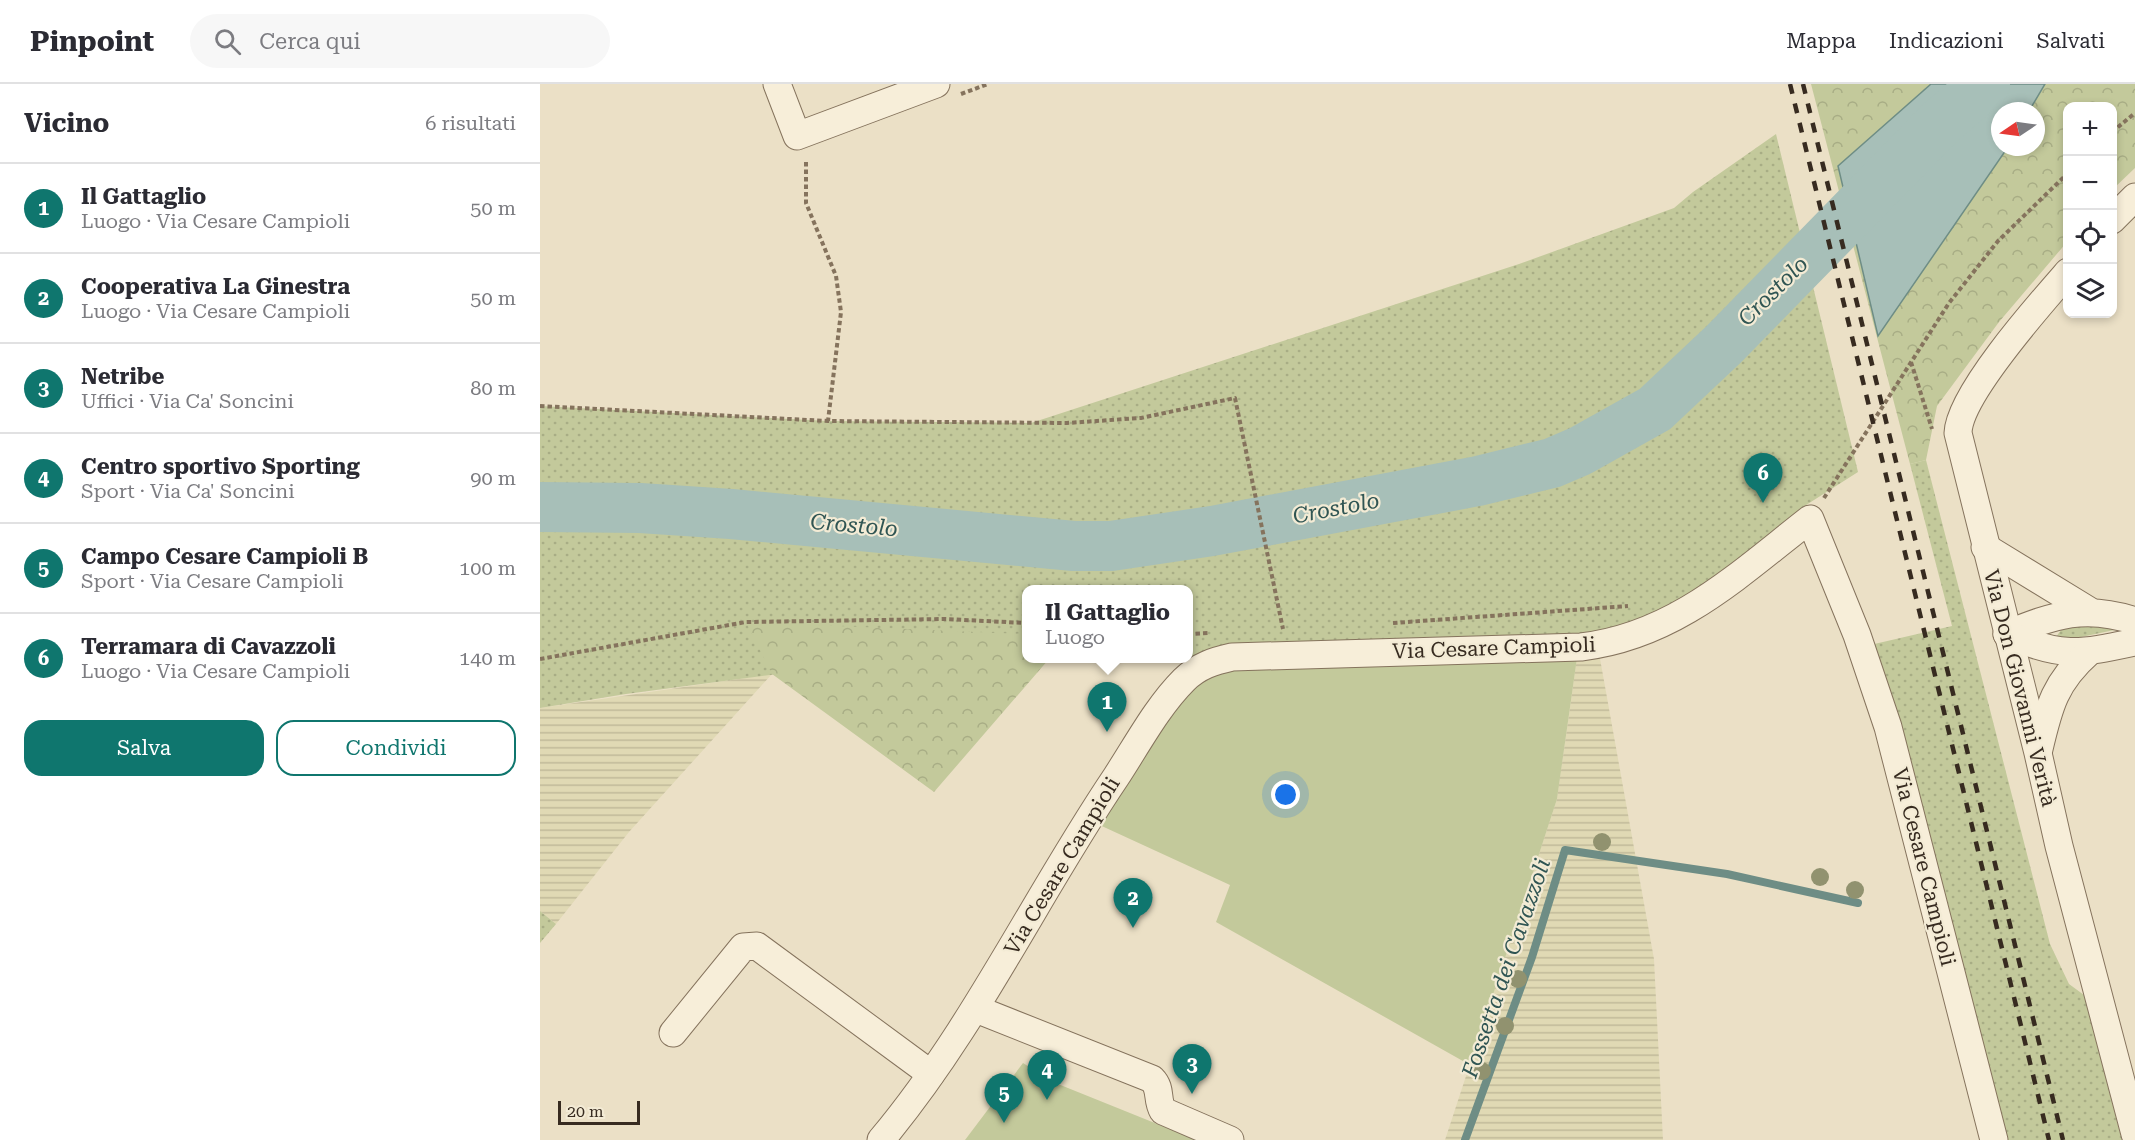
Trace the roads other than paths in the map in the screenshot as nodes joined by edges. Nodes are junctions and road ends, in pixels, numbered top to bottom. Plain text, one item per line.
1 (777, 84) edge
2 (936, 84) edge
3 (2135, 197) edge
4 (2117, 215) edge
5 (2063, 277) edge
6 (1984, 547) junction
7 (2088, 610) junction
8 (2135, 621) edge
9 (2007, 634) junction
10 (2135, 642) edge
11 (2089, 652) junction
12 (2038, 753) junction
13 (976, 1009) junction
14 (673, 1032) dead end
15 (931, 1074) junction
16 (2135, 1134) edge
17 (880, 1140) edge
18 (1230, 1140) edge
19 (1994, 1140) edge

1 - 2 street
3 - 4 street
5 - 6 street, Via Don Giovanni Verità
6 - 7 street
6 - 9 street, Via Don Giovanni Verità
7 - 8 street
7 - 9 street
9 - 11 street
9 - 12 street, Via Don Giovanni Verità
10 - 11 street
11 - 12 street
12 - 16 street, Via Don Giovanni Verità
13 - 15 street, Via Cesare Campioli
13 - 18 street
13 - 19 street, Via Cesare Campioli
14 - 15 street
15 - 17 street, Via Cesare Campioli

